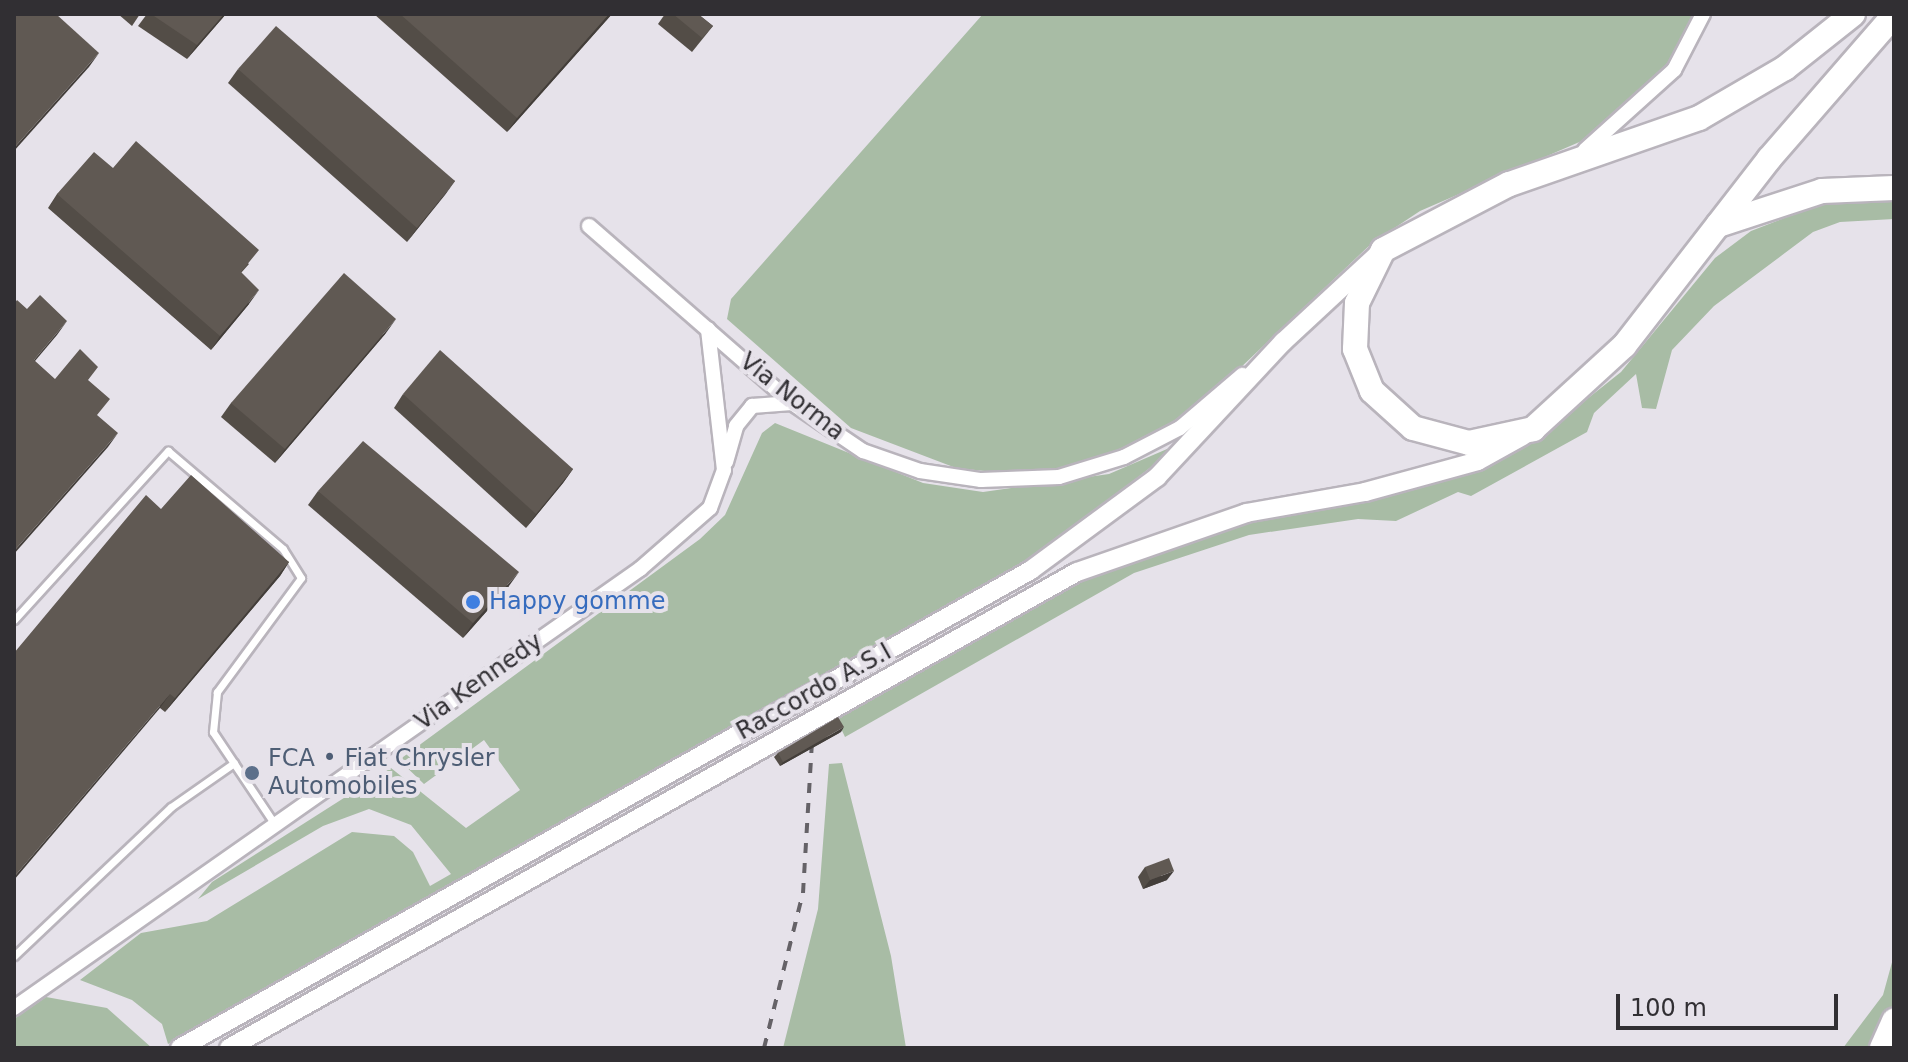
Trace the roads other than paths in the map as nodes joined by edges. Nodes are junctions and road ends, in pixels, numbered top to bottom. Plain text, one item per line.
1 (1703, 14) edge
2 (1853, 14) edge
3 (1894, 15) edge
4 (1509, 184) junction
5 (1894, 188) edge
6 (1718, 225) junction
7 (589, 226) dead end
8 (1383, 250) junction
9 (708, 329) junction
10 (1283, 342) junction
11 (792, 403) junction
12 (1533, 429) junction
13 (724, 470) junction
14 (14, 620) edge
15 (234, 763) junction
16 (274, 823) junction
17 (14, 956) edge
18 (14, 1008) edge
19 (1894, 1021) edge
20 (180, 1048) edge
21 (229, 1048) edge
22 (1882, 1048) edge

1 - 4 street
2 - 4 main road
3 - 6 main road
4 - 8 main road
5 - 6 main road
6 - 12 main road
7 - 9 street, Via Norma
8 - 10 street, Raccordo A.S.I
8 - 12 main road
9 - 11 street, Via Norma
9 - 13 street, Via Kennedy
10 - 11 street, Via Norma
10 - 20 street, Raccordo A.S.I
11 - 13 street
12 - 21 street, Raccordo A.S.I
13 - 16 street, Via Kennedy
14 - 15 lane
15 - 16 lane
15 - 17 lane
16 - 18 street, Via Kennedy
19 - 22 main road

